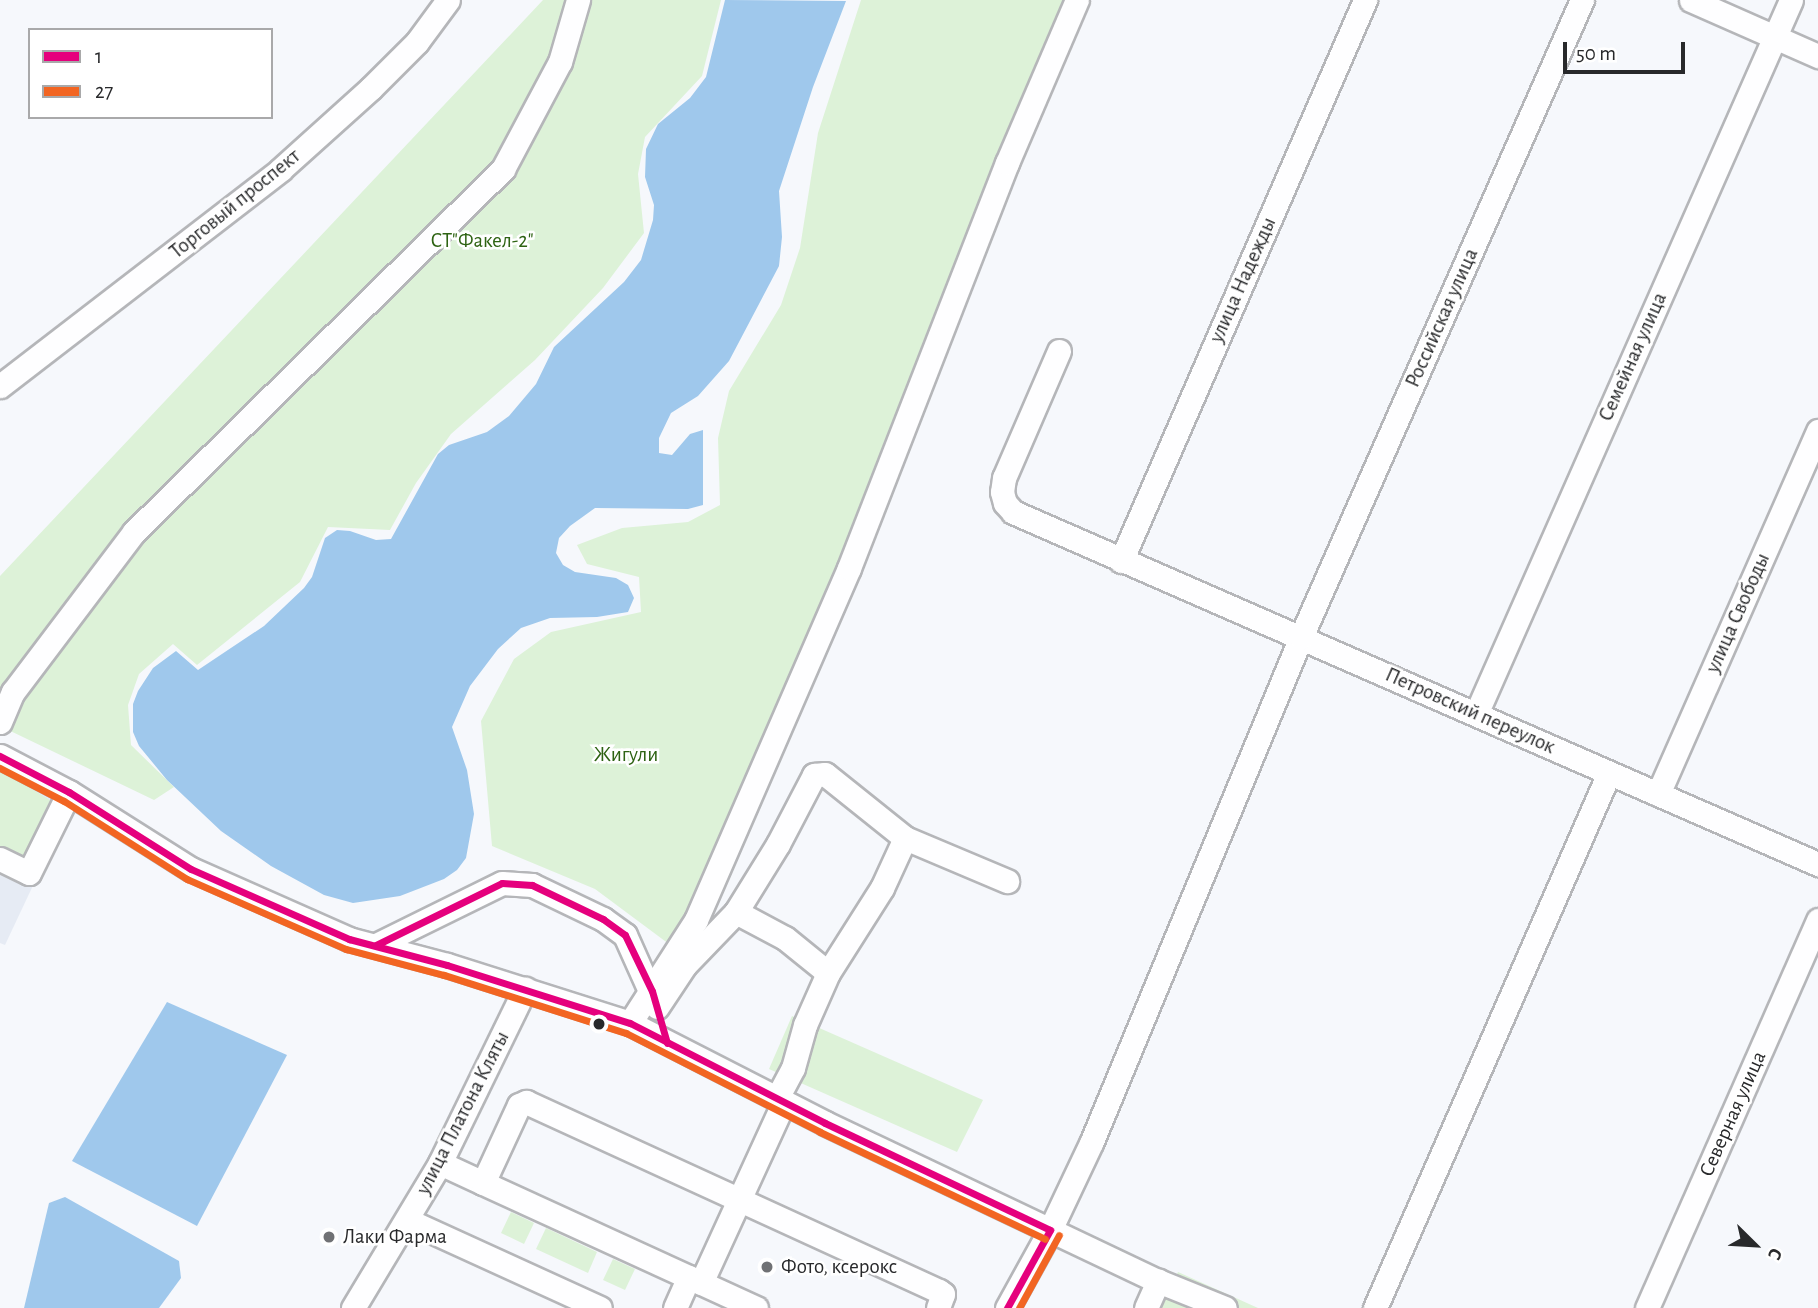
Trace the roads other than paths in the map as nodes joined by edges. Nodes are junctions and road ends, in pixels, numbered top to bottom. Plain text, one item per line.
1 (449, 0) edge
2 (578, 0) edge
3 (1077, 0) edge
4 (1365, 0) edge
5 (1582, 0) edge
6 (1691, 0) edge
7 (1791, 0) edge
8 (1774, 37) junction
9 (1818, 56) edge
10 (1059, 351) dead end
11 (0, 386) edge
12 (1818, 431) edge
13 (1121, 561) junction
14 (1301, 637) junction
15 (1476, 714) junction
16 (0, 722) edge
17 (0, 756) edge
18 (1609, 773) junction
19 (69, 792) junction
20 (1658, 794) junction
21 (905, 838) junction
22 (0, 859) edge
23 (1818, 864) edge
24 (1007, 881) dead end
25 (736, 912) junction
26 (1818, 920) edge
27 (376, 944) junction
28 (828, 974) junction
29 (526, 989) junction
30 (655, 999) junction
31 (630, 1023) junction
32 (667, 1043) junction
33 (780, 1100) junction
34 (440, 1163) junction
35 (483, 1183) junction
36 (739, 1199) junction
37 (407, 1220) junction
38 (1050, 1230) junction
39 (695, 1280) junction
40 (1158, 1281) junction
41 (353, 1308) edge
42 (600, 1308) edge
43 (675, 1308) edge
44 (756, 1308) edge
45 (938, 1308) edge
46 (1007, 1308) edge
47 (1146, 1308) edge
48 (1225, 1308) edge
49 (1375, 1308) edge
50 (1647, 1308) edge

1 - 11 street, Торговый проспект
2 - 16 street
3 - 30 street
4 - 13 street, улица Надежды
5 - 14 street, Российская улица
6 - 8 street
7 - 8 street, Семейная улица
8 - 9 street
8 - 15 street, Семейная улица
10 - 13 street, Петровский переулок
12 - 20 street, улица Свободы
13 - 14 street, Петровский переулок
14 - 15 street, Петровский переулок
14 - 38 street, Российская улица
15 - 18 street, Петровский переулок
17 - 19 street
18 - 20 street, Петровский переулок
18 - 49 street
19 - 22 street
19 - 27 street
20 - 23 street, Петровский переулок
21 - 24 street
21 - 25 street
21 - 28 street
25 - 28 street
25 - 30 street
26 - 50 street, Северная улица
27 - 29 street
27 - 30 street
28 - 33 street
29 - 31 street
29 - 34 street, улица Платона Кляты
30 - 31 street
30 - 32 street
31 - 32 street
32 - 33 street
33 - 36 street
33 - 38 street
34 - 35 street
34 - 37 street, улица Платона Кляты
35 - 36 street
35 - 39 street
36 - 39 street
36 - 45 street
37 - 41 street, улица Платона Кляты
37 - 42 street
38 - 40 street
38 - 46 street, Российская улица
39 - 43 street
39 - 44 street
40 - 47 street
40 - 48 street

